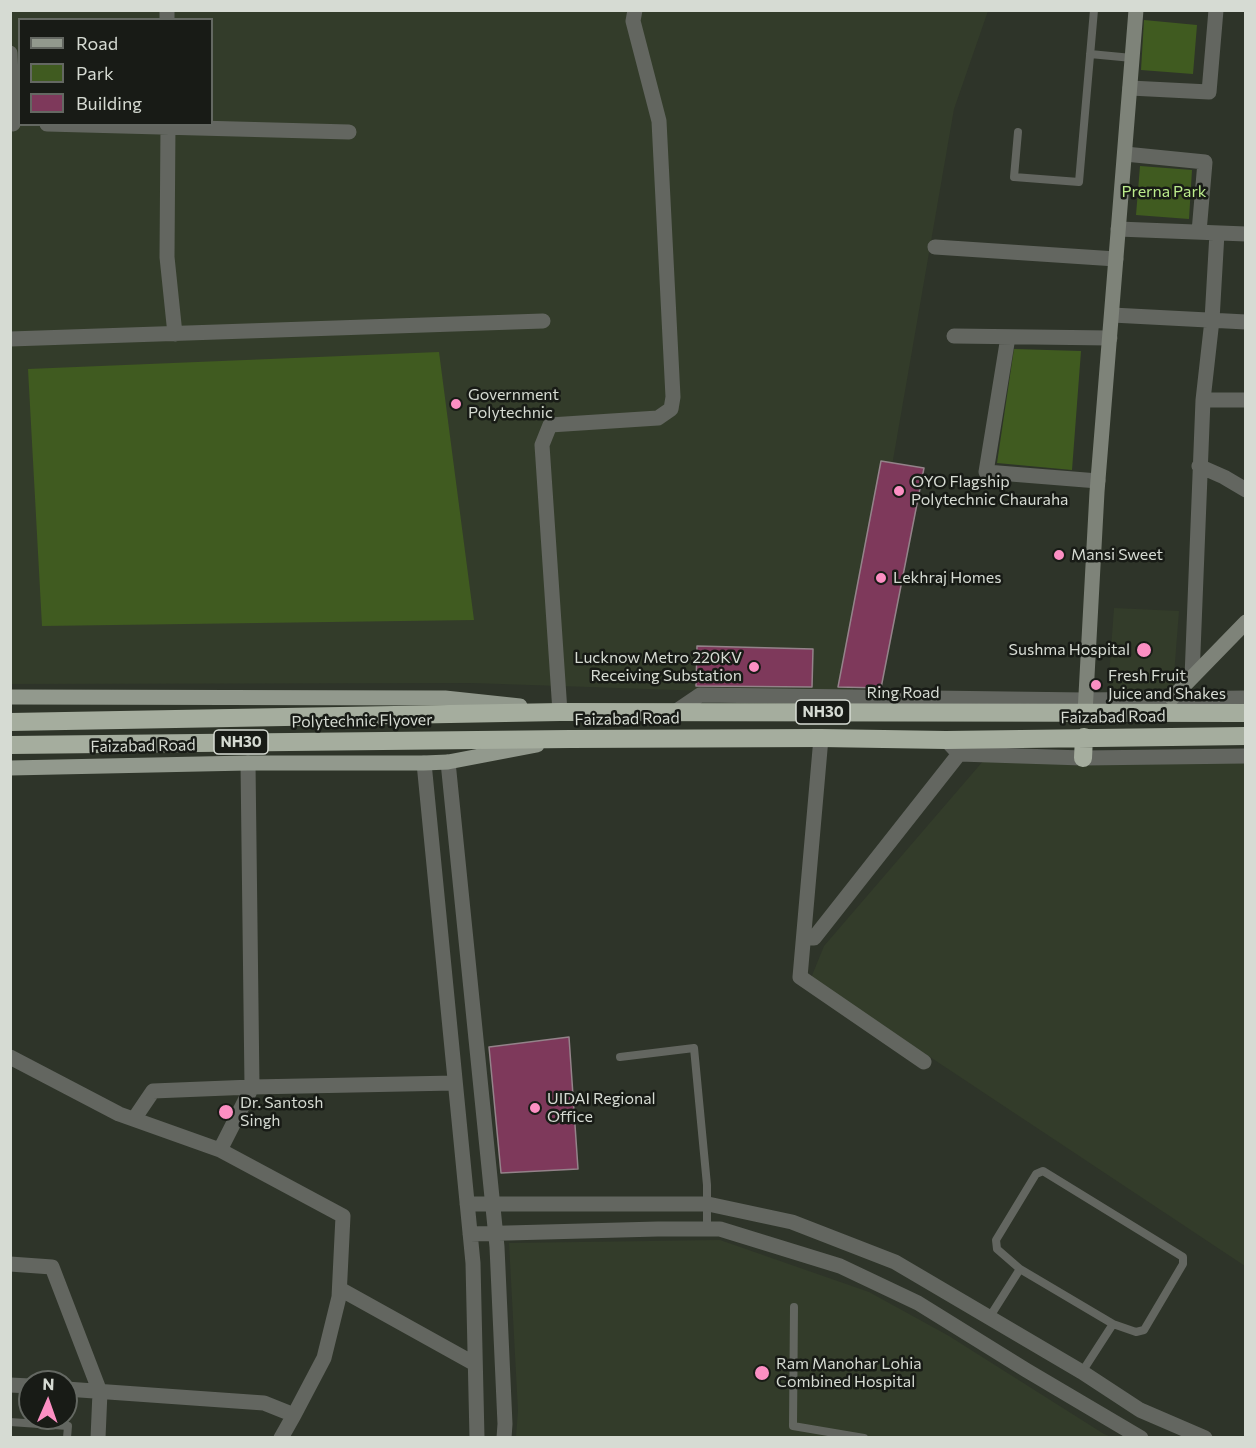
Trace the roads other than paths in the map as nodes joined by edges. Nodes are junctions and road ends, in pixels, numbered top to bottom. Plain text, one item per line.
1 (634, 10) edge
2 (1094, 10) edge
3 (1136, 10) edge
4 (1216, 10) edge
5 (10, 53) edge
6 (1090, 54) junction
7 (1132, 58) junction
8 (1130, 88) junction
9 (14, 124) edge
10 (168, 126) edge
11 (350, 132) dead end
12 (1018, 132) dead end
13 (1125, 154) junction
14 (1119, 229) junction
15 (1199, 232) junction
16 (1217, 233) junction
17 (1245, 234) edge
18 (934, 247) dead end
19 (1116, 259) junction
20 (1112, 315) junction
21 (1212, 320) junction
22 (543, 321) dead end
23 (1245, 322) edge
24 (175, 334) junction
25 (954, 336) dead end
26 (1008, 337) junction
27 (10, 339) edge
28 (1110, 339) junction
29 (1203, 400) junction
30 (1245, 400) edge
31 (1199, 466) junction
32 (1098, 481) junction
33 (1245, 490) edge
34 (1245, 622) edge
35 (1192, 677) junction
36 (10, 697) edge
37 (1172, 698) junction
38 (1245, 698) edge
39 (1085, 706) junction
40 (560, 712) junction
41 (1245, 712) edge
42 (10, 722) edge
43 (1245, 736) edge
44 (1084, 737) junction
45 (821, 738) junction
46 (570, 739) junction
47 (946, 740) junction
48 (10, 745) edge
49 (959, 754) junction
50 (1245, 756) edge
51 (1083, 758) junction
52 (448, 762) junction
53 (424, 763) junction
54 (248, 764) junction
55 (10, 768) edge
56 (463, 908) junction
57 (438, 910) junction
58 (804, 938) junction
59 (10, 1057) edge
60 (620, 1057) dead end
61 (924, 1062) dead end
62 (455, 1083) junction
63 (252, 1087) junction
64 (134, 1119) junction
65 (220, 1150) junction
66 (467, 1204) junction
67 (492, 1204) junction
68 (615, 1204) junction
69 (708, 1204) junction
70 (707, 1229) junction
71 (615, 1230) junction
72 (495, 1233) junction
73 (470, 1234) junction
74 (10, 1264) edge
75 (1020, 1269) junction
76 (340, 1289) junction
77 (794, 1307) dead end
78 (989, 1318) junction
79 (1113, 1324) junction
80 (476, 1364) junction
81 (1082, 1372) junction
82 (78, 1390) edge
83 (100, 1392) junction
84 (294, 1415) junction
85 (10, 1422) edge
86 (67, 1437) edge
87 (98, 1437) edge
88 (281, 1437) edge
89 (477, 1437) edge
90 (504, 1437) edge
91 (864, 1437) edge
92 (1141, 1437) edge
93 (1205, 1437) edge

1 - 40 street
2 - 6 lane
3 - 7 street
4 - 8 street
5 - 9 street
6 - 7 lane
6 - 12 lane
7 - 8 street
8 - 13 street
10 - 11 street
10 - 24 street
13 - 14 street
13 - 15 street
14 - 15 street
14 - 19 street
15 - 16 street
16 - 17 street
16 - 21 street
18 - 19 street
19 - 20 street
20 - 21 street
20 - 28 street
21 - 23 street
21 - 29 street
22 - 24 street
24 - 27 street
25 - 26 street
26 - 28 street
26 - 32 street
28 - 32 street
29 - 30 street
29 - 31 street
31 - 33 street
31 - 35 street
32 - 39 street
34 - 35 street
35 - 37 street
36 - 40 main road, Faizabad Road
37 - 38 street
37 - 39 street
39 - 40 highway, Ring Road / NH30
39 - 41 highway, Ring Road / NH30
40 - 42 highway, Polytechnic Flyover / NH30
43 - 44 highway, Faizabad Road / NH30
44 - 47 highway, Faizabad Road / NH30
44 - 51 highway
45 - 46 highway, Faizabad Road / NH30
45 - 47 highway, Faizabad Road / NH30
45 - 58 street
46 - 48 highway, Polytechnic Flyover / NH30
46 - 52 main road, Faizabad Road
47 - 49 street
49 - 51 street
49 - 58 street
50 - 51 street
52 - 53 main road, Faizabad Road
52 - 56 street
53 - 54 main road, Faizabad Road
53 - 57 street
54 - 55 main road, Faizabad Road
54 - 63 street
56 - 57 street
56 - 67 street
57 - 62 street
58 - 61 street
59 - 64 street
60 - 69 lane
62 - 63 street
62 - 66 street
63 - 64 street
63 - 65 street
64 - 65 street
65 - 76 street
66 - 67 street
66 - 73 street
67 - 68 street
67 - 72 street
68 - 69 street
68 - 71 street
69 - 70 lane
69 - 78 street
70 - 71 street
70 - 92 street
71 - 72 street
72 - 73 street
72 - 90 street
73 - 80 street
74 - 83 street
75 - 78 lane
75 - 79 lane
75 - 79 lane
76 - 80 street
76 - 84 street
77 - 91 lane
78 - 81 street
79 - 81 lane
80 - 89 street
81 - 93 street
82 - 83 street
83 - 84 street
83 - 87 street
84 - 88 street
85 - 86 lane

